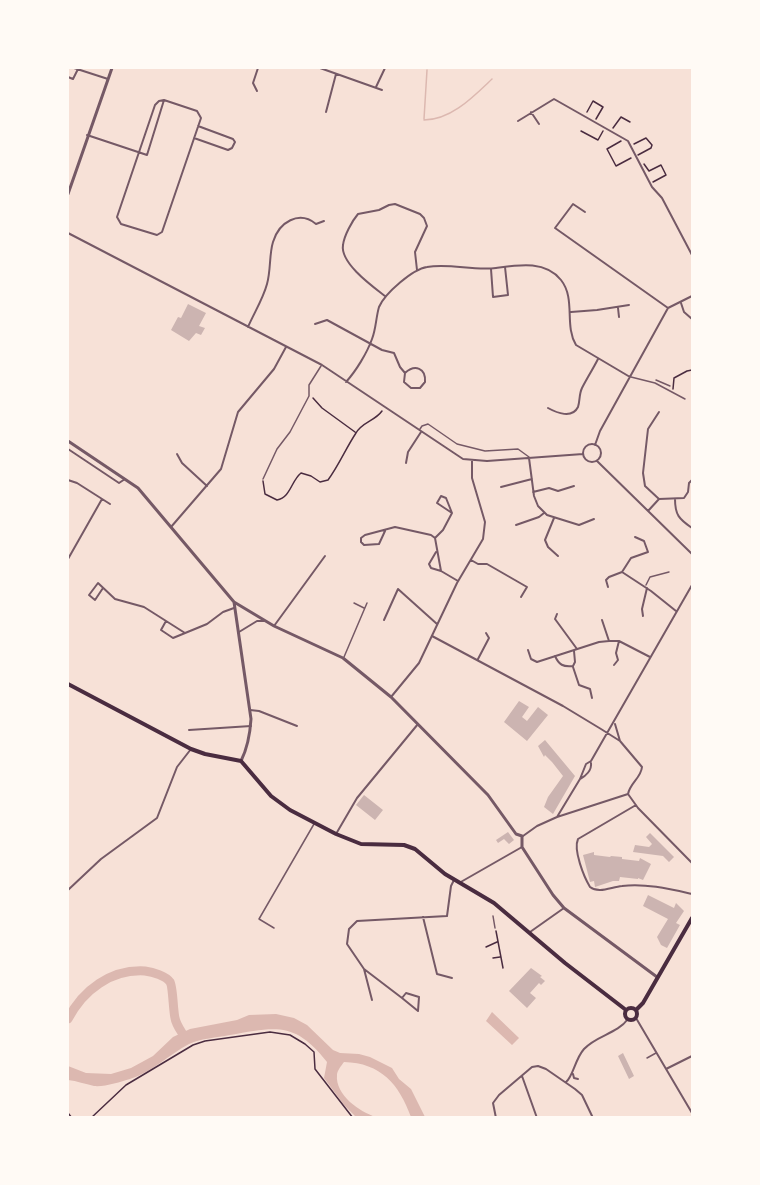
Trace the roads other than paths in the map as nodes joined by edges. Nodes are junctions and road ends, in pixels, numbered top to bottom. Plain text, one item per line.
1 (76, 68) edge
2 (112, 68) edge
3 (258, 68) edge
4 (320, 68) edge
5 (385, 68) edge
6 (336, 73) junction
7 (68, 77) edge
8 (108, 79) junction
9 (376, 87) junction
10 (382, 90) dead end
11 (257, 91) dead end
12 (164, 100) junction
13 (326, 112) dead end
14 (531, 112) junction
15 (518, 121) dead end
16 (539, 124) dead end
17 (198, 126) junction
18 (87, 135) junction
19 (194, 138) junction
20 (139, 153) junction
21 (68, 194) edge
22 (585, 212) dead end
23 (324, 221) dead end
24 (68, 233) edge
25 (693, 255) edge
26 (506, 267) junction
27 (491, 268) junction
28 (417, 270) junction
29 (385, 296) junction
30 (693, 296) edge
31 (681, 303) junction
32 (629, 305) dead end
33 (618, 307) junction
34 (668, 308) junction
35 (570, 312) junction
36 (619, 317) dead end
37 (693, 319) edge
38 (315, 324) dead end
39 (248, 327) junction
40 (370, 344) junction
41 (286, 347) junction
42 (598, 359) junction
43 (322, 365) junction
44 (405, 373) junction
45 (630, 377) junction
46 (656, 380) dead end
47 (346, 382) junction
48 (670, 386) dead end
49 (685, 399) dead end
50 (548, 408) dead end
51 (660, 412) dead end
52 (420, 431) junction
53 (68, 441) edge
54 (595, 445) junction
55 (68, 449) edge
56 (177, 454) dead end
57 (583, 454) junction
58 (530, 458) junction
59 (472, 461) junction
60 (597, 461) junction
61 (406, 463) dead end
62 (125, 479) junction
63 (263, 479) road end
64 (532, 479) junction
65 (68, 480) edge
66 (693, 480) edge
67 (207, 486) junction
68 (574, 486) dead end
69 (501, 487) dead end
70 (533, 492) junction
71 (102, 499) junction
72 (659, 499) junction
73 (675, 499) junction
74 (110, 504) dead end
75 (648, 511) junction
76 (452, 513) junction
77 (544, 513) junction
78 (554, 517) junction
79 (594, 519) dead end
80 (516, 525) dead end
81 (171, 528) junction
82 (692, 528) edge
83 (385, 531) junction
84 (635, 537) dead end
85 (435, 538) junction
86 (436, 552) junction
87 (693, 554) edge
88 (325, 556) dead end
89 (558, 556) dead end
90 (68, 559) edge
91 (470, 560) junction
92 (441, 571) junction
93 (622, 572) junction
94 (669, 572) dead end
95 (458, 581) junction
96 (693, 585) edge
97 (608, 587) dead end
98 (646, 587) junction
99 (103, 588) junction
100 (521, 597) dead end
101 (234, 602) junction
102 (354, 603) dead end
103 (367, 603) dead end
104 (365, 608) junction
105 (234, 609) junction
106 (676, 611) junction
107 (557, 614) dead end
108 (643, 616) dead end
109 (384, 620) dead end
110 (602, 620) dead end
111 (166, 621) junction
112 (264, 621) junction
113 (437, 624) junction
114 (274, 626) junction
115 (239, 632) junction
116 (185, 633) junction
117 (486, 633) dead end
118 (432, 636) junction
119 (609, 641) junction
120 (619, 641) junction
121 (528, 650) dead end
122 (576, 650) junction
123 (555, 656) junction
124 (650, 657) junction
125 (344, 658) junction
126 (477, 660) junction
127 (614, 665) dead end
128 (573, 666) junction
129 (68, 684) edge
130 (391, 697) junction
131 (592, 698) dead end
132 (250, 710) junction
133 (614, 722) junction
134 (418, 724) junction
135 (250, 726) junction
136 (297, 726) dead end
137 (189, 730) dead end
138 (608, 734) junction
139 (620, 741) junction
140 (191, 748) junction
141 (241, 761) junction
142 (628, 794) junction
143 (636, 805) junction
144 (557, 817) junction
145 (315, 823) junction
146 (336, 834) junction
147 (522, 836) junction
148 (522, 847) junction
149 (693, 863) edge
150 (454, 880) junction
151 (459, 883) junction
152 (68, 890) edge
153 (693, 894) edge
154 (564, 908) junction
155 (493, 916) dead end
156 (423, 918) junction
157 (693, 918) edge
158 (274, 928) dead end
159 (495, 928) road end
160 (529, 933) junction
161 (364, 969) junction
162 (657, 977) junction
163 (452, 978) dead end
164 (402, 998) junction
165 (372, 1000) dead end
166 (626, 1010) junction
167 (636, 1010) junction
168 (636, 1018) junction
169 (628, 1019) junction
170 (657, 1053) junction
171 (693, 1056) edge
172 (647, 1058) dead end
173 (666, 1069) junction
174 (572, 1071) junction
175 (522, 1076) junction
176 (578, 1079) dead end
177 (564, 1082) junction
178 (693, 1113) edge
179 (496, 1118) edge
180 (537, 1118) edge
181 (593, 1118) edge

1 - 7 street
1 - 8 street
2 - 8 street
3 - 11 street
4 - 6 street
5 - 9 street
6 - 9 street
6 - 13 street
8 - 18 street
9 - 10 street
12 - 17 street
12 - 20 street
12 - 20 street
14 - 15 street
14 - 16 street
14 - 25 street
17 - 19 street
17 - 19 street
18 - 20 street
18 - 21 street
19 - 20 street
22 - 34 street
23 - 39 street
24 - 39 street
26 - 27 street
26 - 27 street
26 - 35 street
27 - 28 street
28 - 29 street
28 - 29 street
29 - 40 street
30 - 31 street
31 - 34 street
31 - 37 street
32 - 33 street
33 - 35 street
33 - 36 street
34 - 45 street
35 - 42 street
38 - 40 street
39 - 41 street
40 - 44 street
40 - 47 street
41 - 43 street
41 - 67 street
42 - 45 street
42 - 50 street
43 - 47 street
43 - 63 lane
44 - 44 street
45 - 49 lane
45 - 54 street
46 - 48 lane
47 - 52 street
51 - 72 street
52 - 58 lane
52 - 59 street
52 - 61 street
53 - 62 street
54 - 57 street
54 - 60 street
55 - 62 street
56 - 67 street
57 - 58 street
57 - 60 street
58 - 59 street
58 - 64 street
59 - 91 street
60 - 75 street
62 - 81 street
64 - 69 street
64 - 70 street
65 - 71 street
66 - 73 street
67 - 81 street
68 - 70 street
70 - 77 street
71 - 74 street
71 - 90 street
72 - 73 street
72 - 75 street
73 - 82 street
75 - 87 street
76 - 76 street
76 - 85 street
77 - 78 street
77 - 80 street
78 - 79 street
78 - 89 street
81 - 101 street
83 - 83 street
83 - 85 street
84 - 93 street
85 - 86 street
86 - 92 street
86 - 92 street
88 - 114 street
91 - 95 street
91 - 100 street
92 - 95 street
93 - 97 street
93 - 98 street
94 - 98 lane
95 - 113 street
96 - 106 street
98 - 106 street
98 - 108 street
99 - 99 street
99 - 111 street
101 - 105 street
101 - 112 street
102 - 104 lane
103 - 104 lane
104 - 125 lane
105 - 115 street
105 - 116 street
106 - 124 street
107 - 122 street
109 - 113 street
110 - 119 street
111 - 116 street
111 - 116 street
112 - 114 street
112 - 115 street
113 - 118 street
114 - 125 street
115 - 132 street
117 - 126 street
118 - 126 street
118 - 130 street
119 - 120 street
119 - 122 street
120 - 124 street
120 - 127 street
121 - 123 street
122 - 123 street
122 - 128 street
123 - 128 street
124 - 133 street
125 - 130 street
126 - 138 street
128 - 131 street
129 - 140 main road
130 - 134 street
132 - 135 street
132 - 136 street
133 - 138 street
133 - 139 street
134 - 146 street
134 - 147 street
135 - 137 street
135 - 141 street
138 - 139 street
138 - 144 street
139 - 142 street
140 - 141 main road
140 - 152 street
141 - 145 main road
142 - 143 street
142 - 144 street
143 - 149 street
143 - 153 street
144 - 147 street
145 - 146 main road
145 - 158 lane
146 - 150 main road
147 - 148 street
148 - 151 street
148 - 154 street
150 - 151 main road
150 - 156 street
151 - 160 main road
154 - 160 street
154 - 162 street
155 - 159 lane
156 - 161 street
156 - 163 street
157 - 162 main road
160 - 166 main road
161 - 164 street
161 - 165 street
162 - 167 main road
164 - 164 street
166 - 167 main road
166 - 169 main road
167 - 168 main road
168 - 169 main road
168 - 170 street
169 - 174 street
170 - 172 lane
170 - 173 street
171 - 173 street
173 - 178 street
174 - 176 street
174 - 177 street
175 - 177 street
175 - 179 street
175 - 180 street
177 - 181 street

